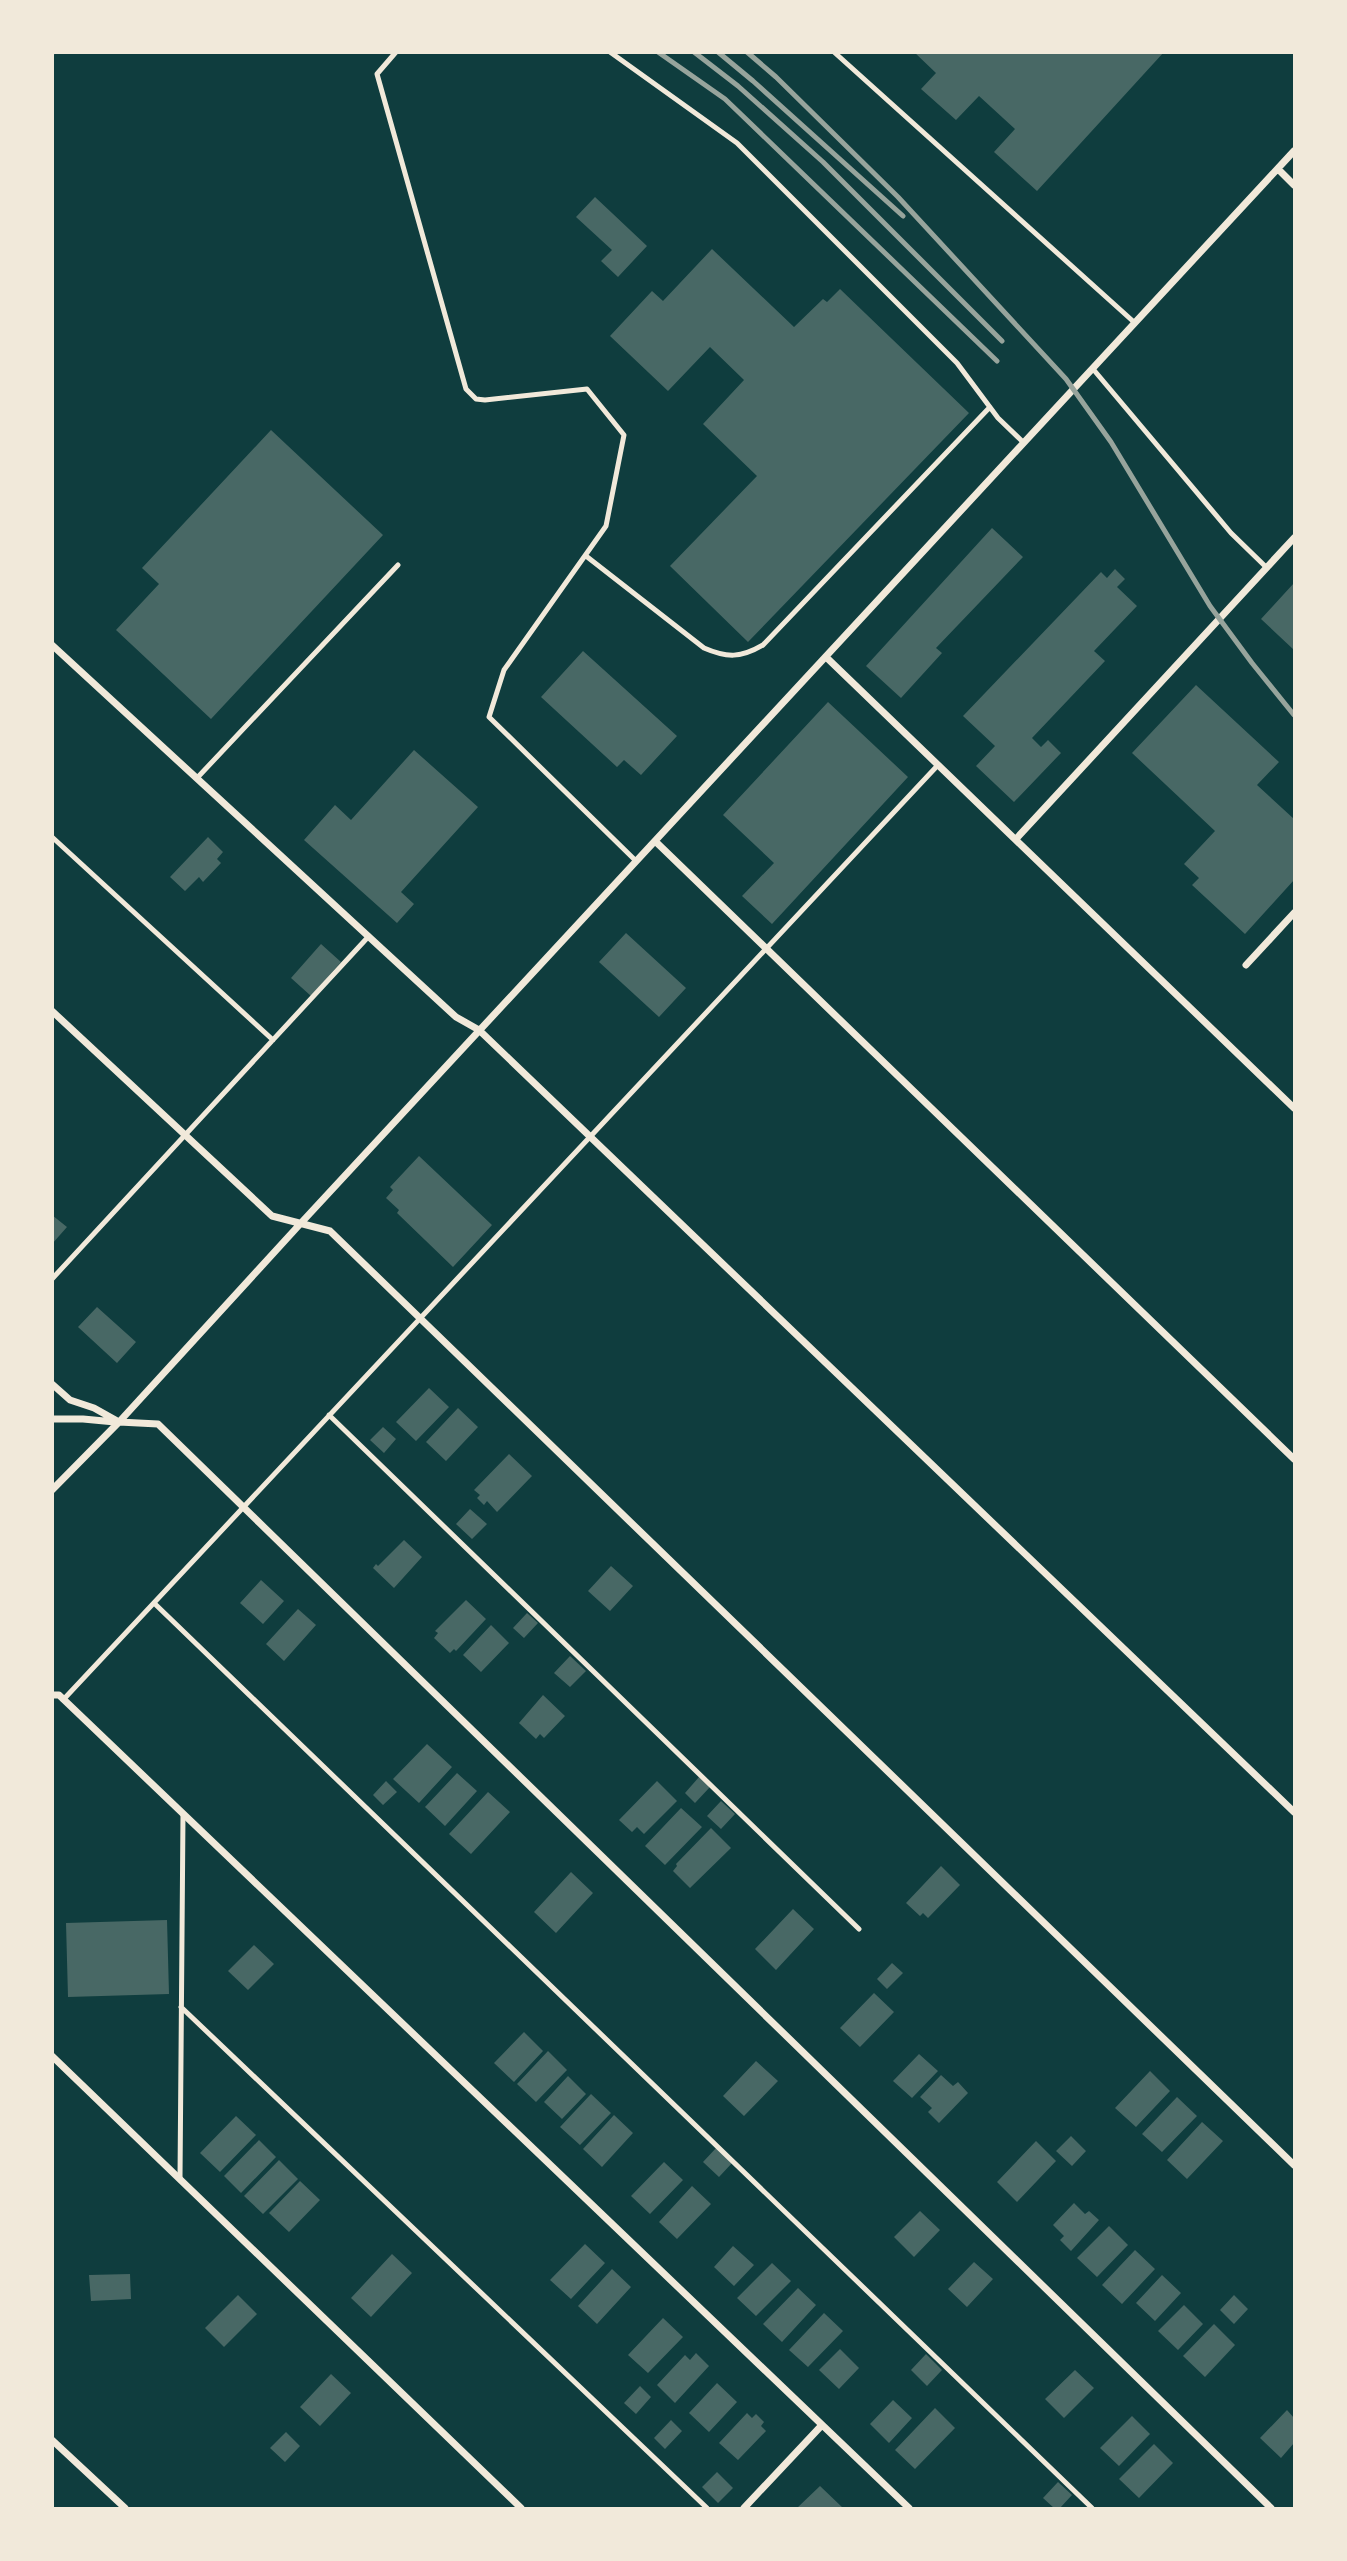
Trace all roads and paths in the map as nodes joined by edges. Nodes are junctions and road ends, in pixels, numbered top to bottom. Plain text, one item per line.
1 (396, 52) edge
2 (610, 52) edge
3 (834, 52) edge
4 (1294, 151) edge
5 (1278, 169) junction
6 (1294, 185) edge
7 (1135, 323) junction
8 (1093, 369) junction
9 (990, 407) junction
10 (1024, 443) junction
11 (1294, 538) edge
12 (586, 556) junction
13 (398, 565) dead end
14 (1267, 568) junction
15 (52, 645) edge
16 (826, 657) junction
17 (938, 765) junction
18 (197, 778) junction
19 (52, 837) edge
20 (1016, 839) junction
21 (655, 841) junction
22 (636, 861) junction
23 (1294, 913) edge
24 (369, 936) junction
25 (766, 948) junction
26 (1247, 965) dead end
27 (52, 1011) edge
28 (479, 1030) junction
29 (273, 1040) junction
30 (1294, 1108) edge
31 (186, 1135) junction
32 (590, 1136) junction
33 (301, 1223) junction
34 (52, 1279) edge
35 (419, 1317) junction
36 (52, 1384) edge
37 (329, 1415) junction
38 (52, 1419) edge
39 (119, 1422) junction
40 (1294, 1459) edge
41 (52, 1490) edge
42 (244, 1508) junction
43 (154, 1603) junction
44 (52, 1695) edge
45 (63, 1700) junction
46 (1294, 1812) edge
47 (183, 1814) junction
48 (859, 1929) dead end
49 (181, 2007) junction
50 (52, 2056) edge
51 (1294, 2165) edge
52 (180, 2179) junction
53 (822, 2425) junction
54 (52, 2440) edge
55 (125, 2508) edge
56 (521, 2508) edge
57 (707, 2508) edge
58 (744, 2508) edge
59 (908, 2508) edge
60 (1092, 2508) edge
61 (1271, 2508) edge

1 - 12 lane
2 - 9 lane
3 - 7 lane
4 - 5 street
5 - 6 street
5 - 7 street
7 - 8 street
8 - 10 street
8 - 14 lane
9 - 10 lane
9 - 12 lane
10 - 16 street
11 - 14 street
12 - 22 lane
13 - 18 lane
14 - 20 street
15 - 18 street
16 - 17 street
16 - 21 street
17 - 20 street
17 - 25 lane
18 - 24 street
19 - 29 lane
20 - 30 street
21 - 22 street
21 - 25 street
22 - 28 street
23 - 26 street
24 - 28 street
24 - 29 lane
25 - 32 lane
25 - 40 street
27 - 31 street
28 - 32 street
28 - 33 street
29 - 31 lane
31 - 33 street
31 - 34 lane
32 - 35 lane
32 - 46 street
33 - 35 street
33 - 39 street
35 - 37 lane
35 - 51 street
36 - 39 street
37 - 42 lane
37 - 48 lane
38 - 39 street
39 - 41 street
39 - 42 street
42 - 43 lane
42 - 61 street
43 - 45 lane
43 - 60 lane
44 - 45 street
45 - 47 street
47 - 49 lane
47 - 53 street
49 - 52 lane
49 - 57 lane
50 - 52 street
52 - 56 street
53 - 58 street
53 - 59 street
54 - 55 street

